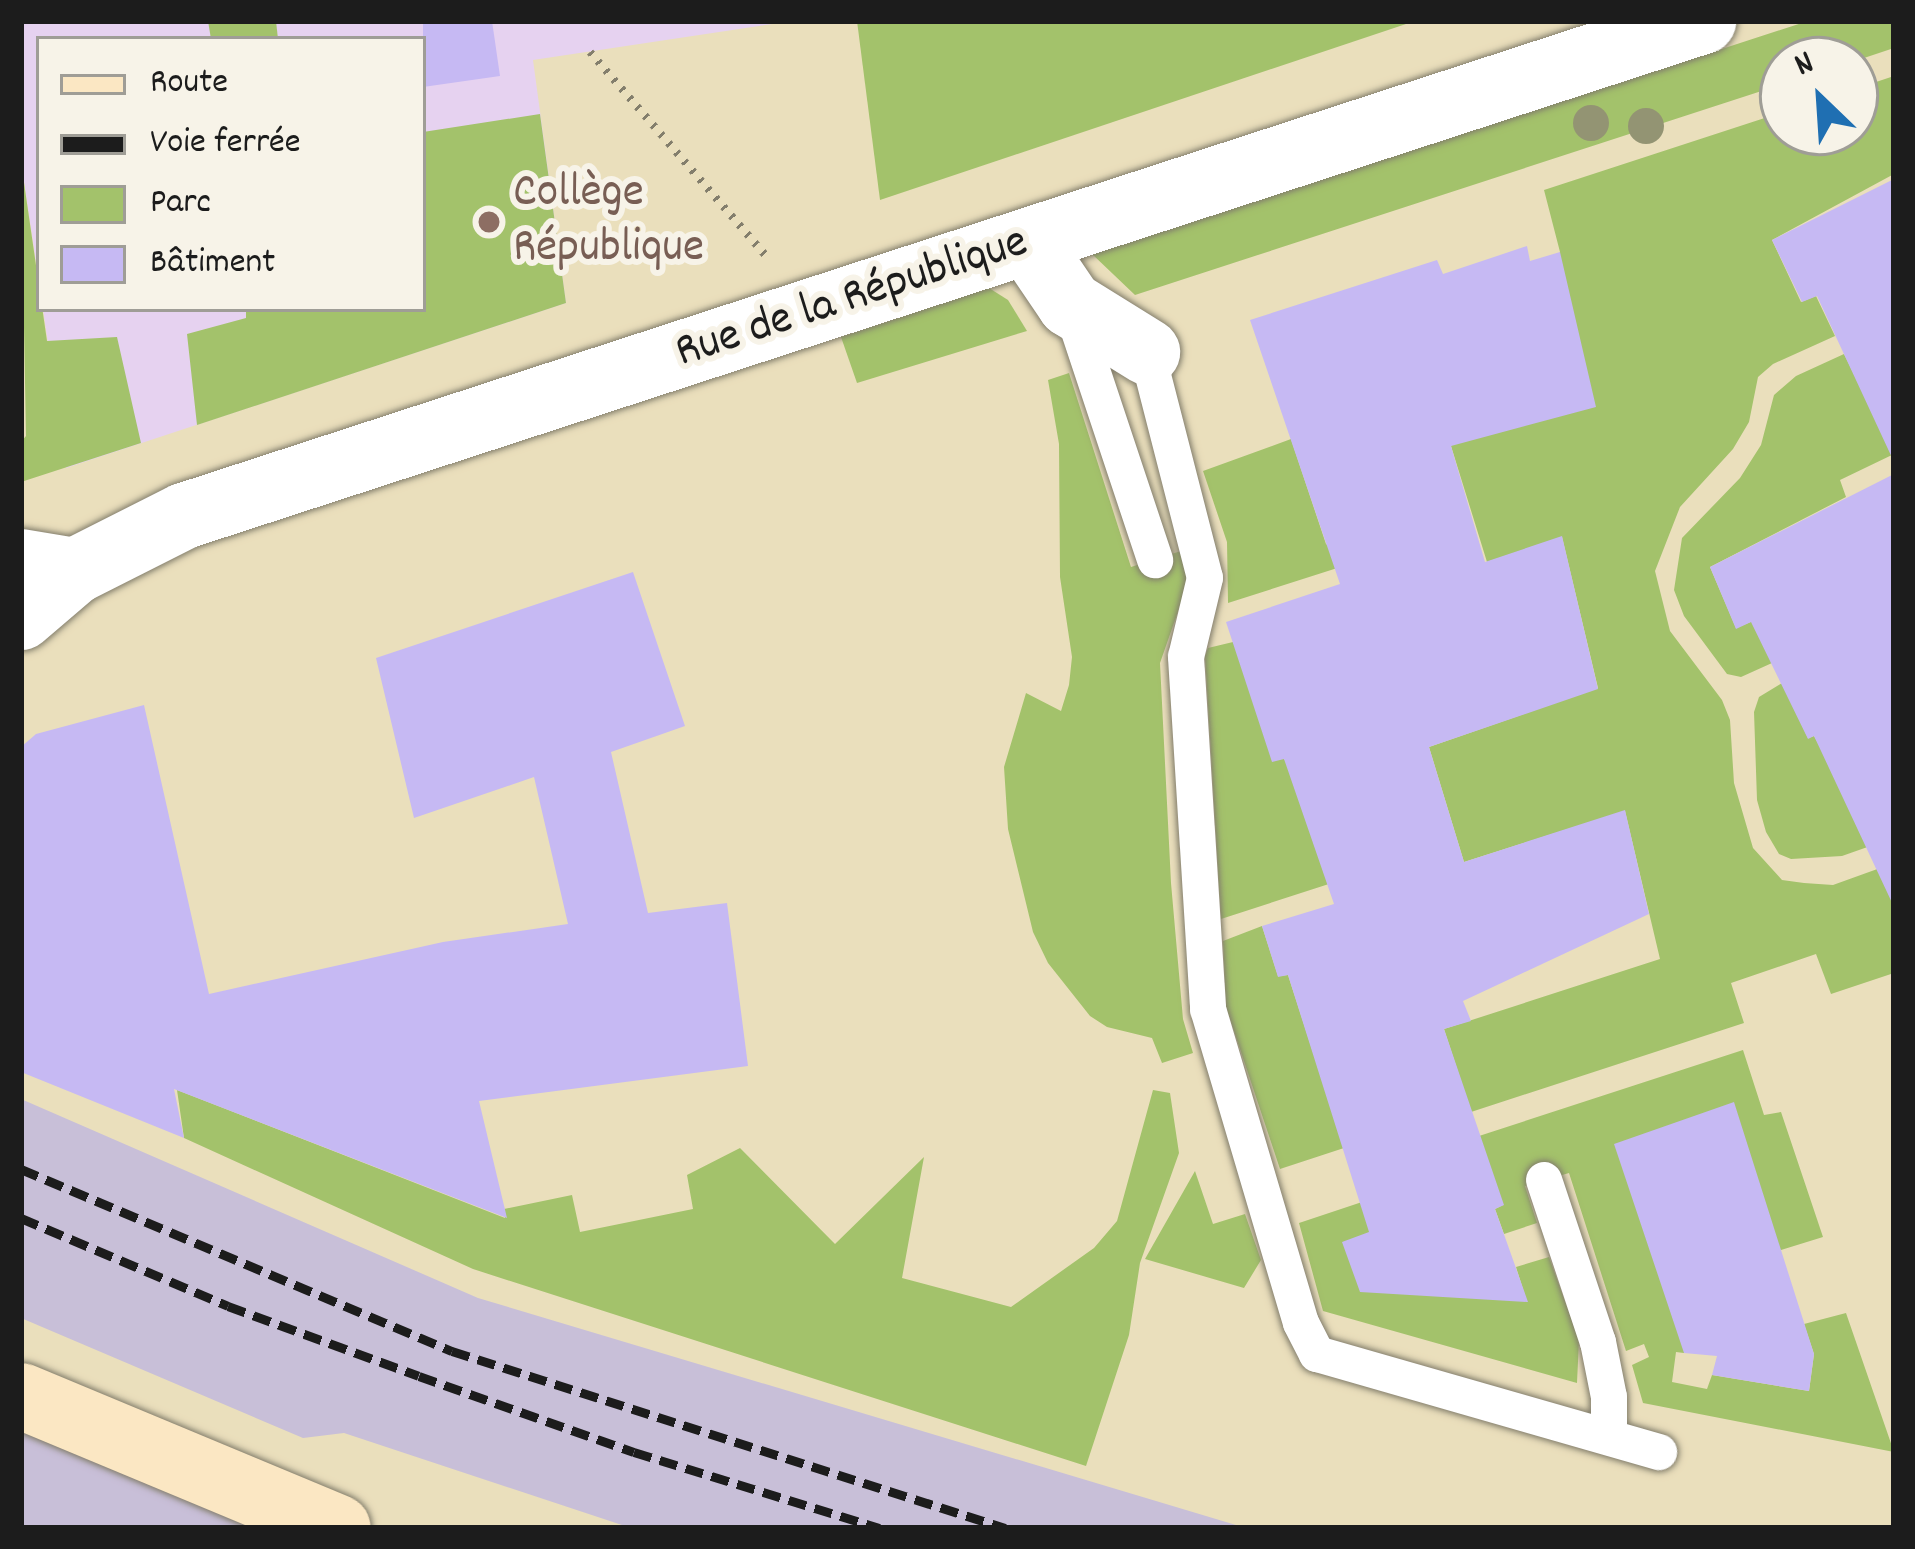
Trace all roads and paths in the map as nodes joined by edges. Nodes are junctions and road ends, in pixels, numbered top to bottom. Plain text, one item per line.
1 (1698, 22) edge
2 (590, 52) dead end
3 (1028, 242) junction
4 (1070, 304) junction
5 (814, 312) junction
6 (1147, 352) joint
7 (1155, 560) dead end
8 (48, 566) edge
9 (21, 617) edge
10 (1544, 1180) dead end
11 (21, 1396) edge
12 (1609, 1437) junction
13 (1659, 1452) dead end
14 (316, 1524) edge

1 - 3 street, Rue de la République
2 - 5 path
3 - 4 street
3 - 5 street, Rue de la République
4 - 6 street
4 - 7 lane
5 - 8 street, Rue de la République
6 - 12 lane
8 - 9 street, Rue de la République
10 - 12 lane
11 - 14 main road
12 - 13 lane

